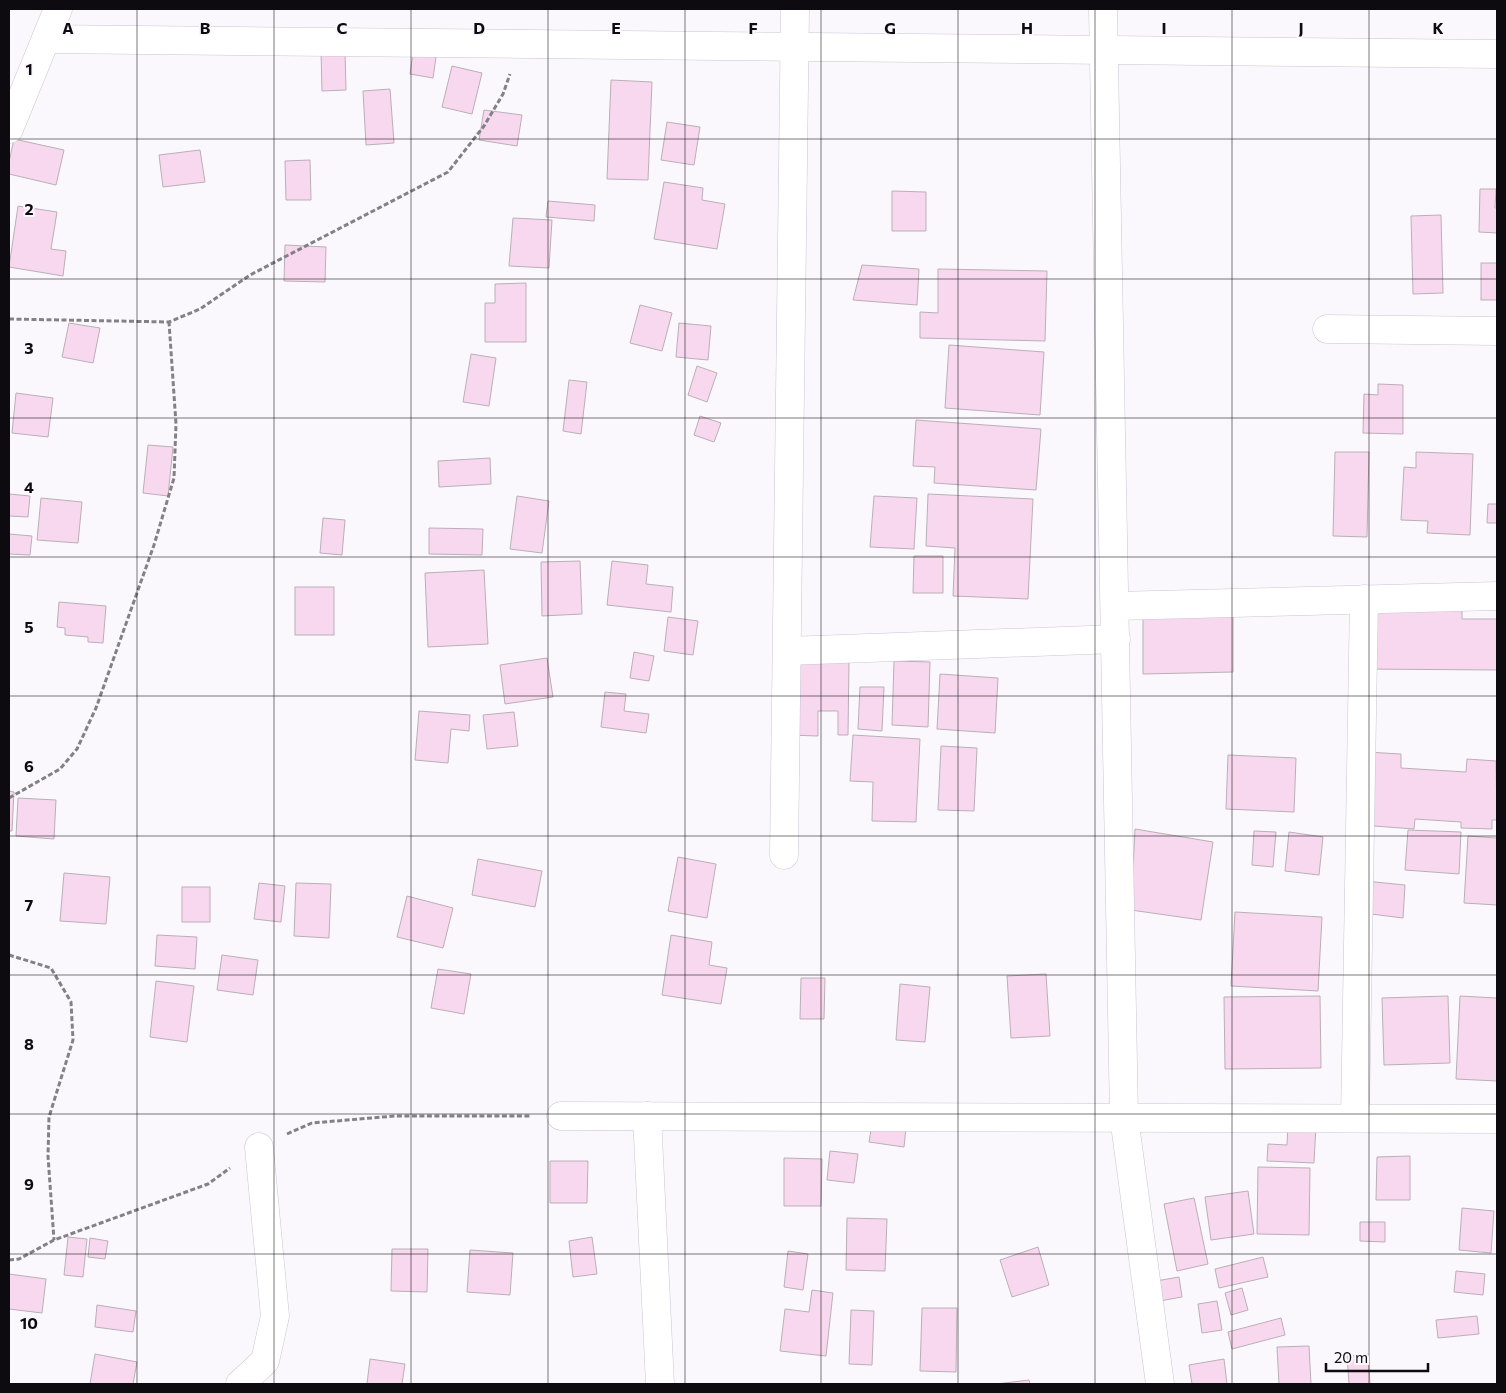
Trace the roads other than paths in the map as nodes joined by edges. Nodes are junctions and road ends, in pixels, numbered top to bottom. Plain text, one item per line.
1 (58, 9) edge
2 (795, 9) edge
3 (1103, 9) edge
4 (46, 39) junction
5 (795, 47) junction
6 (1105, 50) junction
7 (1497, 54) edge
8 (9, 130) edge
9 (1327, 328) dead end
10 (1497, 330) edge
11 (1497, 596) edge
12 (1364, 599) junction
13 (1115, 606) junction
14 (1116, 639) junction
15 (787, 651) junction
16 (784, 855) dead end
17 (561, 1116) dead end
18 (647, 1116) junction
19 (1124, 1117) junction
20 (1355, 1118) junction
21 (1497, 1118) edge
22 (259, 1147) dead end
23 (240, 1384) edge
24 (660, 1384) edge
25 (1160, 1384) edge

1 - 4 street
2 - 5 street
3 - 6 street
4 - 5 street
4 - 8 street
5 - 6 street
5 - 15 street
6 - 7 street
6 - 13 street
9 - 10 street
11 - 12 street
12 - 13 street
12 - 20 street
13 - 14 street
14 - 15 street
14 - 19 street
15 - 16 street
17 - 18 street
18 - 19 street
18 - 24 street
19 - 20 street
19 - 25 street
20 - 21 street
22 - 23 street

